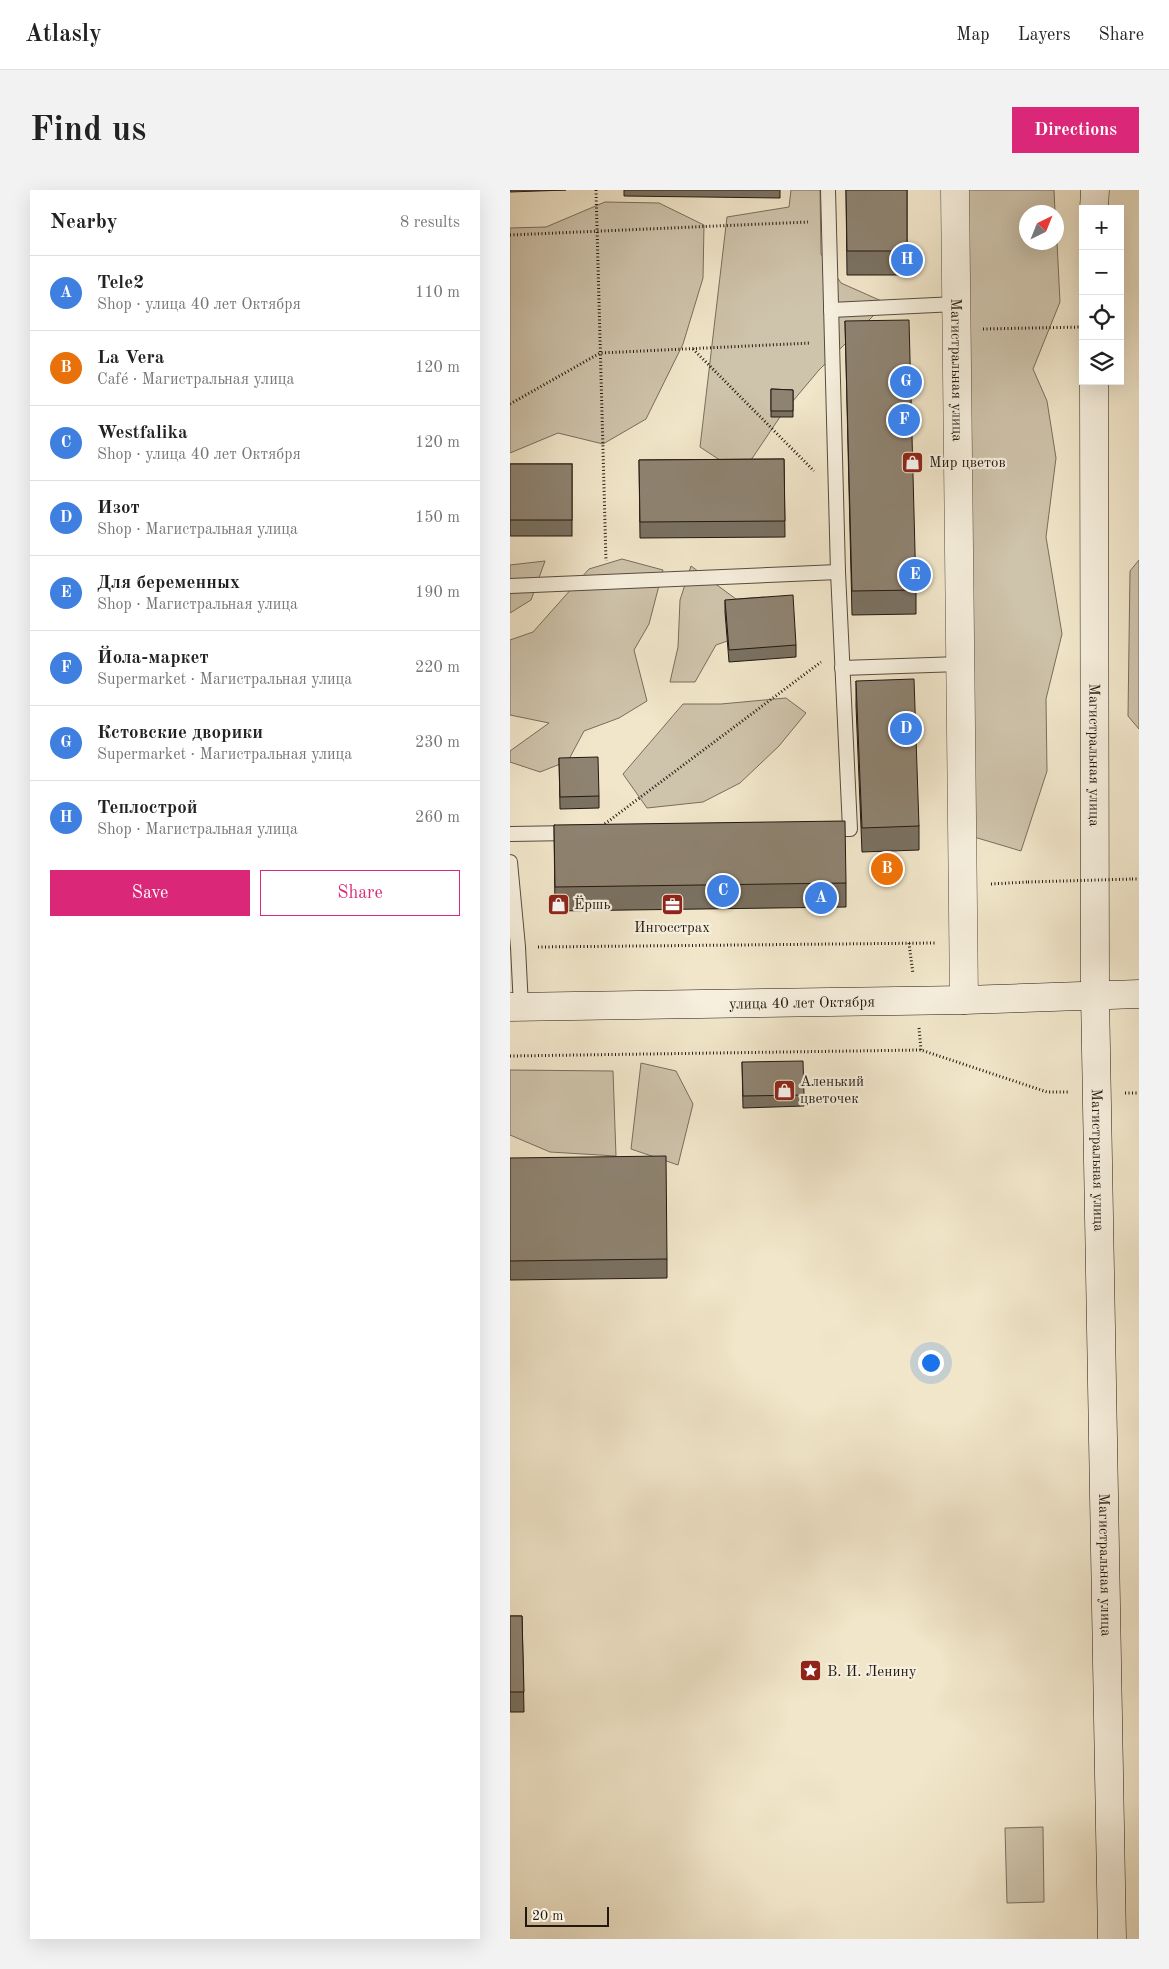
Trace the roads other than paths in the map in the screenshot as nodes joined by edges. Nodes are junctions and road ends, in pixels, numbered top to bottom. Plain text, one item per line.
1 (828, 190) edge
2 (955, 190) edge
3 (1095, 190) edge
4 (1094, 205) edge
5 (831, 310) junction
6 (956, 317) junction
7 (1094, 385) edge
8 (838, 572) junction
9 (510, 586) edge
10 (960, 664) junction
11 (842, 668) junction
12 (810, 830) edge
13 (593, 832) edge
14 (510, 834) edge
15 (510, 862) edge
16 (1095, 994) junction
17 (1139, 994) edge
18 (964, 1000) junction
19 (515, 1007) edge
20 (1112, 1939) edge

1 - 5 lane
2 - 6 main road, Магистральная улица
3 - 4 main road
5 - 6 lane
5 - 8 lane
6 - 10 main road, Магистральная улица
7 - 16 main road, Магистральная улица
8 - 9 lane
8 - 11 lane
10 - 11 lane
10 - 18 main road, Магистральная улица
11 - 12 lane
13 - 14 lane
15 - 19 lane
16 - 17 main road, улица 40 лет Октября
16 - 18 main road, улица 40 лет Октября
16 - 20 main road, Магистральная улица
18 - 19 main road, улица 40 лет Октября

